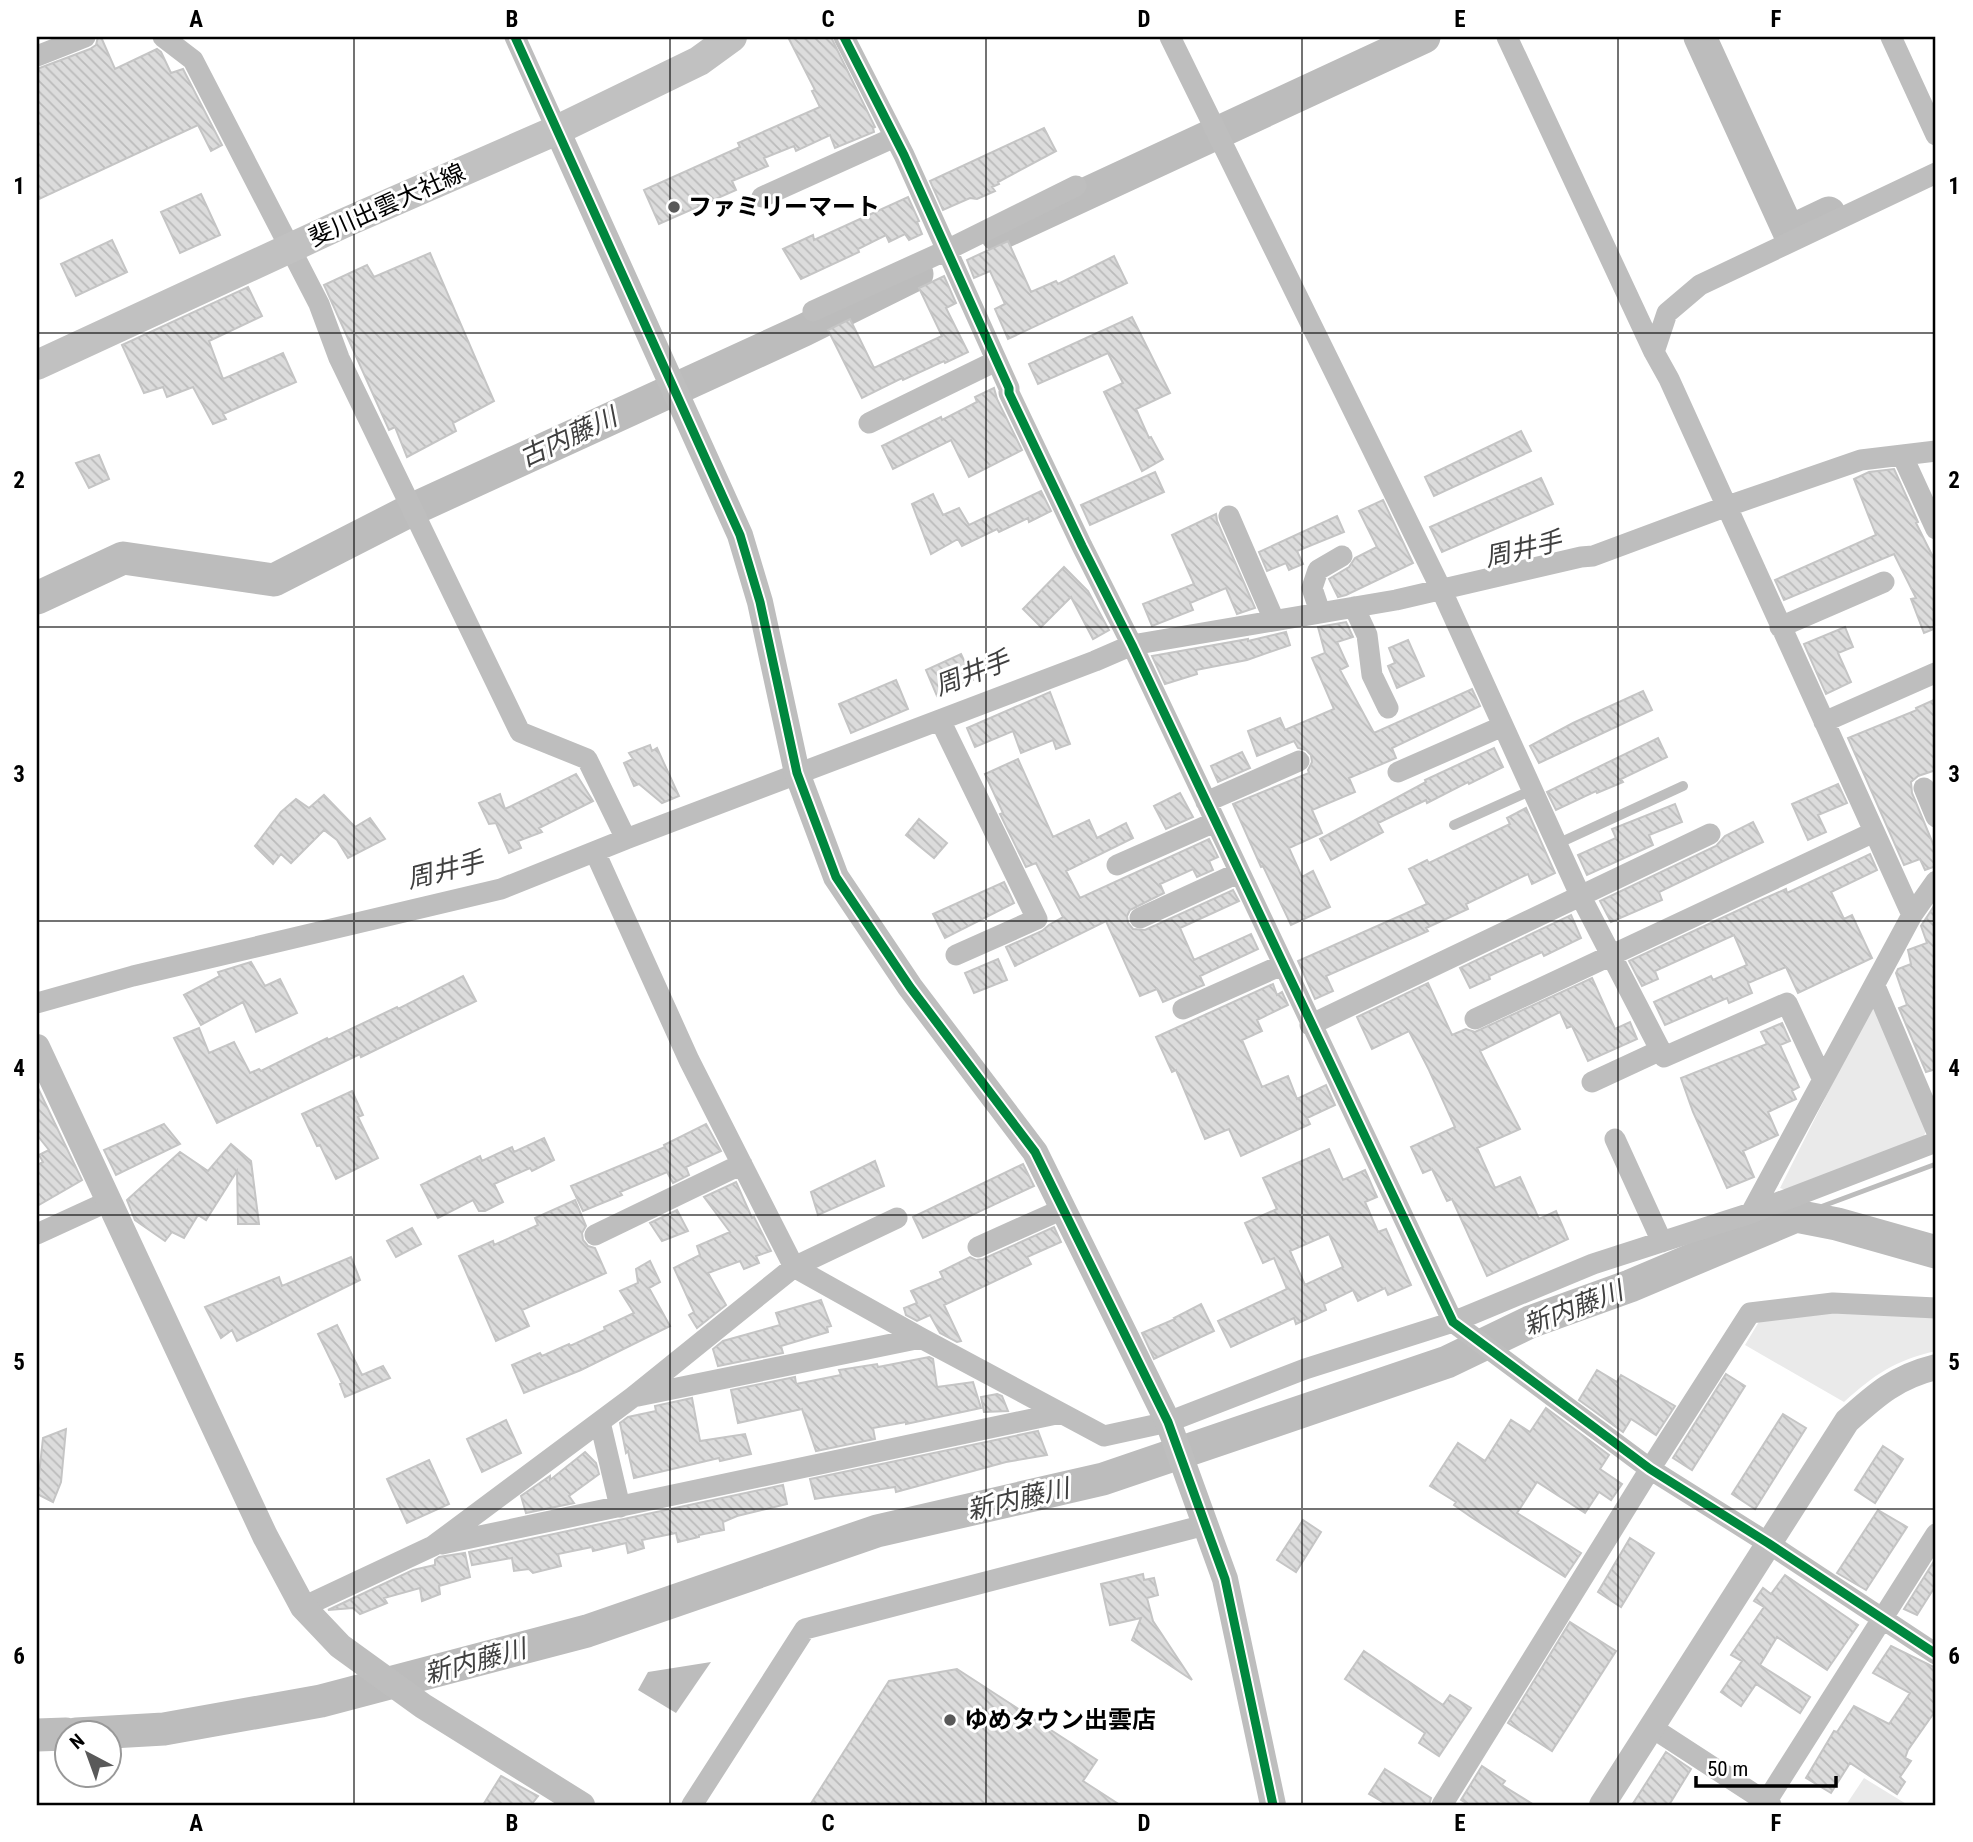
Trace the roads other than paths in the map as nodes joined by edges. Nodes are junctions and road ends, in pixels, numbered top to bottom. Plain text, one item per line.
1 (85, 37) edge
2 (163, 37) edge
3 (515, 37) edge
4 (732, 37) edge
5 (844, 37) edge
6 (1170, 37) edge
7 (1507, 37) edge
8 (1891, 37) edge
9 (37, 56) edge
10 (556, 130) junction
11 (1936, 135) edge
12 (895, 137) junction
13 (1936, 173) edge
14 (1076, 187) dead end
15 (762, 197) dead end
16 (289, 249) junction
17 (945, 251) junction
18 (813, 311) dead end
19 (1654, 352) junction
20 (996, 361) junction
21 (37, 365) edge
22 (869, 423) dead end
23 (1936, 451) edge
24 (1902, 455) junction
25 (1725, 507) junction
26 (1229, 516) dead end
27 (1936, 529) edge
28 (1342, 556) dead end
29 (1884, 582) dead end
30 (1441, 589) junction
31 (1354, 607) junction
32 (1320, 612) junction
33 (1274, 620) junction
34 (1780, 627) junction
35 (1132, 645) junction
36 (1935, 673) edge
37 (1388, 708) dead end
38 (940, 720) junction
39 (1824, 722) junction
40 (1503, 726) junction
41 (1299, 761) dead end
42 (1398, 772) dead end
43 (797, 773) junction
44 (1683, 786) dead end
45 (1924, 789) dead end
46 (1532, 790) junction
47 (1206, 802) junction
48 (1936, 817) edge
49 (1215, 822) junction
50 (1454, 825) dead end
51 (1874, 832) junction
52 (1710, 834) dead end
53 (625, 839) junction
54 (1557, 844) junction
55 (595, 852) junction
56 (1117, 865) dead end
57 (1238, 873) junction
58 (1936, 881) edge
59 (1580, 895) junction
60 (1912, 915) junction
61 (1140, 918) dead end
62 (956, 955) dead end
63 (1611, 955) junction
64 (1282, 965) junction
65 (1875, 986) junction
66 (37, 1003) edge
67 (1183, 1009) dead end
68 (1475, 1019) dead end
69 (1311, 1025) junction
70 (37, 1048) edge
71 (1661, 1050) junction
72 (1824, 1080) junction
73 (1592, 1082) dead end
74 (1936, 1130) edge
75 (1615, 1139) dead end
76 (1936, 1142) edge
77 (741, 1164) junction
78 (108, 1201) junction
79 (1063, 1209) junction
80 (1751, 1213) junction
81 (897, 1218) dead end
82 (37, 1234) edge
83 (594, 1236) dead end
84 (1661, 1241) junction
85 (978, 1247) dead end
86 (794, 1267) junction
87 (1936, 1308) edge
88 (1453, 1322) junction
89 (921, 1338) junction
90 (1936, 1367) edge
91 (633, 1398) junction
92 (1061, 1413) junction
93 (600, 1422) junction
94 (1168, 1422) junction
95 (1650, 1469) junction
96 (620, 1507) junction
97 (1205, 1525) junction
98 (1936, 1534) edge
99 (1768, 1543) junction
100 (433, 1546) junction
101 (303, 1606) junction
102 (1882, 1618) junction
103 (1936, 1654) edge
104 (1651, 1727) junction
105 (1769, 1804) edge
106 (582, 1805) edge
107 (692, 1805) edge
108 (1273, 1805) edge
109 (1442, 1805) edge
110 (1602, 1805) edge

1 - 9 street
2 - 16 street
3 - 10 street
4 - 10 main road, 斐川出雲大社線
5 - 12 street
6 - 30 street
7 - 19 street
8 - 11 street
10 - 16 main road, 斐川出雲大社線
10 - 43 street
12 - 15 street
12 - 17 street
13 - 19 street
14 - 17 street
16 - 21 main road, 斐川出雲大社線
16 - 53 street
17 - 18 street
17 - 20 street
19 - 25 street
20 - 22 street
20 - 35 street
23 - 24 street
24 - 25 street
24 - 27 street
25 - 30 street
25 - 34 street
26 - 33 street
28 - 32 street
29 - 34 street
30 - 31 street
30 - 40 street
31 - 32 street
31 - 37 street
32 - 33 street
33 - 35 street
34 - 39 street
35 - 38 street
35 - 47 street
36 - 39 street
38 - 43 street
38 - 62 street
39 - 51 street
40 - 42 street
40 - 46 street
41 - 47 street
43 - 53 street
43 - 79 street
44 - 54 lane
45 - 48 street
46 - 50 lane
46 - 54 street
47 - 49 street
49 - 56 street
49 - 57 street
51 - 60 street
51 - 63 street
52 - 59 street
53 - 55 street
54 - 59 street
55 - 66 street
55 - 77 street
57 - 61 street
57 - 64 street
58 - 60 street
59 - 63 street
59 - 69 street
60 - 65 street
63 - 68 street
63 - 71 street
64 - 67 street
64 - 69 street
65 - 72 street
65 - 74 street
69 - 88 street
70 - 78 street
71 - 72 street
71 - 73 street
72 - 80 street
75 - 84 street
76 - 80 street
77 - 83 street
77 - 86 street
78 - 82 street
78 - 101 street
79 - 85 street
79 - 94 street
80 - 84 street
81 - 86 street
84 - 88 street
86 - 89 street
86 - 91 street
87 - 95 street
88 - 94 street
88 - 95 street
89 - 91 street
89 - 92 street
90 - 99 street
91 - 93 street
92 - 94 street
92 - 96 street
93 - 96 street
93 - 100 street
94 - 97 street
95 - 99 street
95 - 109 street
96 - 100 street
97 - 107 street
97 - 108 street
98 - 102 street
99 - 102 street
99 - 104 street
100 - 101 street
101 - 106 street
102 - 103 street
102 - 105 street
104 - 105 street
104 - 110 street

